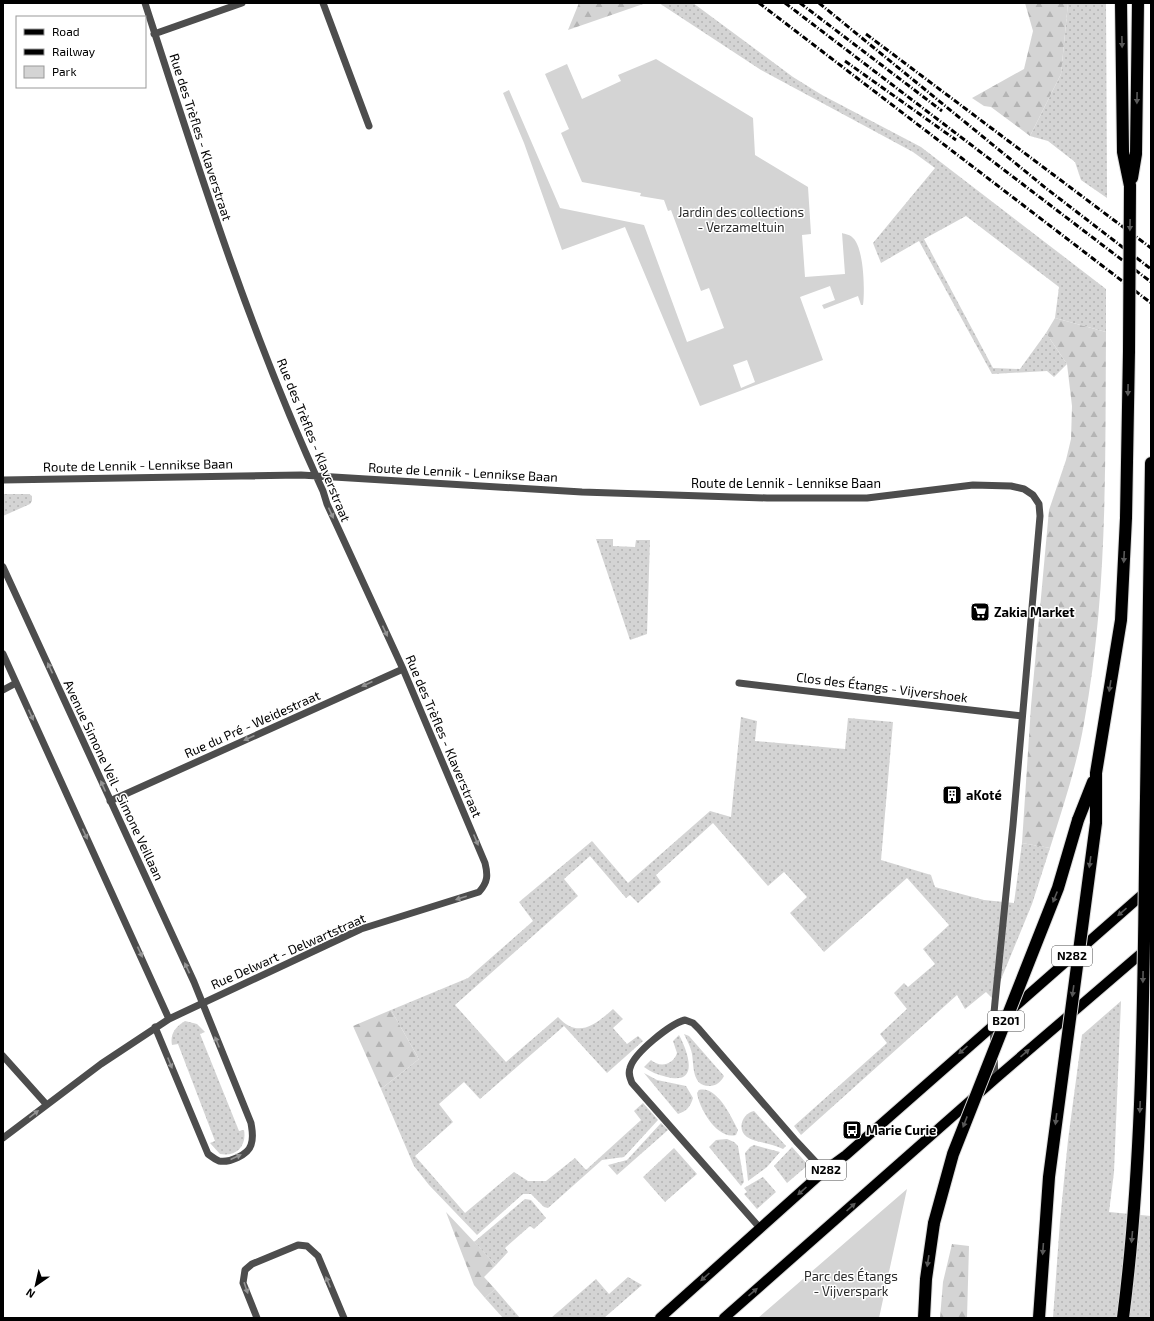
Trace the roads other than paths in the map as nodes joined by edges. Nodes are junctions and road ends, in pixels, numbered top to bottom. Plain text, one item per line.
1 (145, 3) edge
2 (242, 3) edge
3 (323, 3) edge
4 (1121, 3) edge
5 (1138, 3) edge
6 (154, 34) junction
7 (369, 126) dead end
8 (1130, 186) junction
9 (1151, 462) edge
10 (317, 476) junction
11 (3, 480) edge
12 (3, 567) edge
13 (3, 654) edge
14 (403, 669) junction
15 (16, 683) junction
16 (739, 683) dead end
17 (3, 690) edge
18 (1022, 716) junction
19 (1096, 773) junction
20 (110, 801) junction
21 (488, 875) joint
22 (1151, 887) edge
23 (1151, 945) edge
24 (202, 1004) junction
25 (169, 1019) junction
26 (993, 1024) junction
27 (155, 1027) junction
28 (3, 1056) edge
29 (995, 1079) junction
30 (46, 1104) junction
31 (3, 1138) edge
32 (824, 1171) junction
33 (760, 1228) junction
34 (257, 1318) edge
35 (344, 1318) edge
36 (660, 1318) edge
37 (724, 1318) edge
38 (924, 1318) edge
39 (1039, 1318) edge
40 (1123, 1318) edge

1 - 6 street, Rue des Trèfles - Klaverstraat
2 - 6 street
3 - 7 street
4 -> 8 highway
5 -> 8 highway
6 - 10 street, Rue des Trèfles - Klaverstraat
8 -> 19 highway, bridge
9 -> 40 highway, bridge
10 - 11 street, Route de Lennik - Lennikse Baan
10 -> 14 street, Rue des Trèfles - Klaverstraat
10 - 18 street, Route de Lennik - Lennikse Baan
20 -> 12 street, Avenue Simone Veil - Simone Veillaan
13 - 15 street
14 -> 20 street, Rue du Pré - Weidestraat
14 -> 21 street, Rue des Trèfles - Klaverstraat
15 - 17 street
15 -> 25 street
16 - 18 street, Clos des Étangs - Vijvershoek
18 - 26 street, Route de Lennik - Lennikse Baan
19 -> 38 highway, B201, bridge
19 -> 39 highway, bridge
24 -> 20 street, Avenue Simone Veil - Simone Veillaan
21 -> 24 street, Rue Delwart - Delwartstraat
22 -> 26 main road, N282
29 -> 23 main road
24 - 25 street, Rue Delwart - Delwartstraat
27 -> 24 street, Rue Delwart - Delwartstraat
25 - 27 street, Rue Delwart - Delwartstraat
26 - 29 street, Route de Lennik - Lennikse Baan
26 -> 32 main road, N282
27 - 30 street, Rue Delwart - Delwartstraat
28 - 30 street
37 -> 29 main road
31 -> 30 street, Rue Delwart - Delwartstraat
32 -> 33 main road, N282
32 - 33 street
33 -> 36 main road, N282
35 -> 34 street

